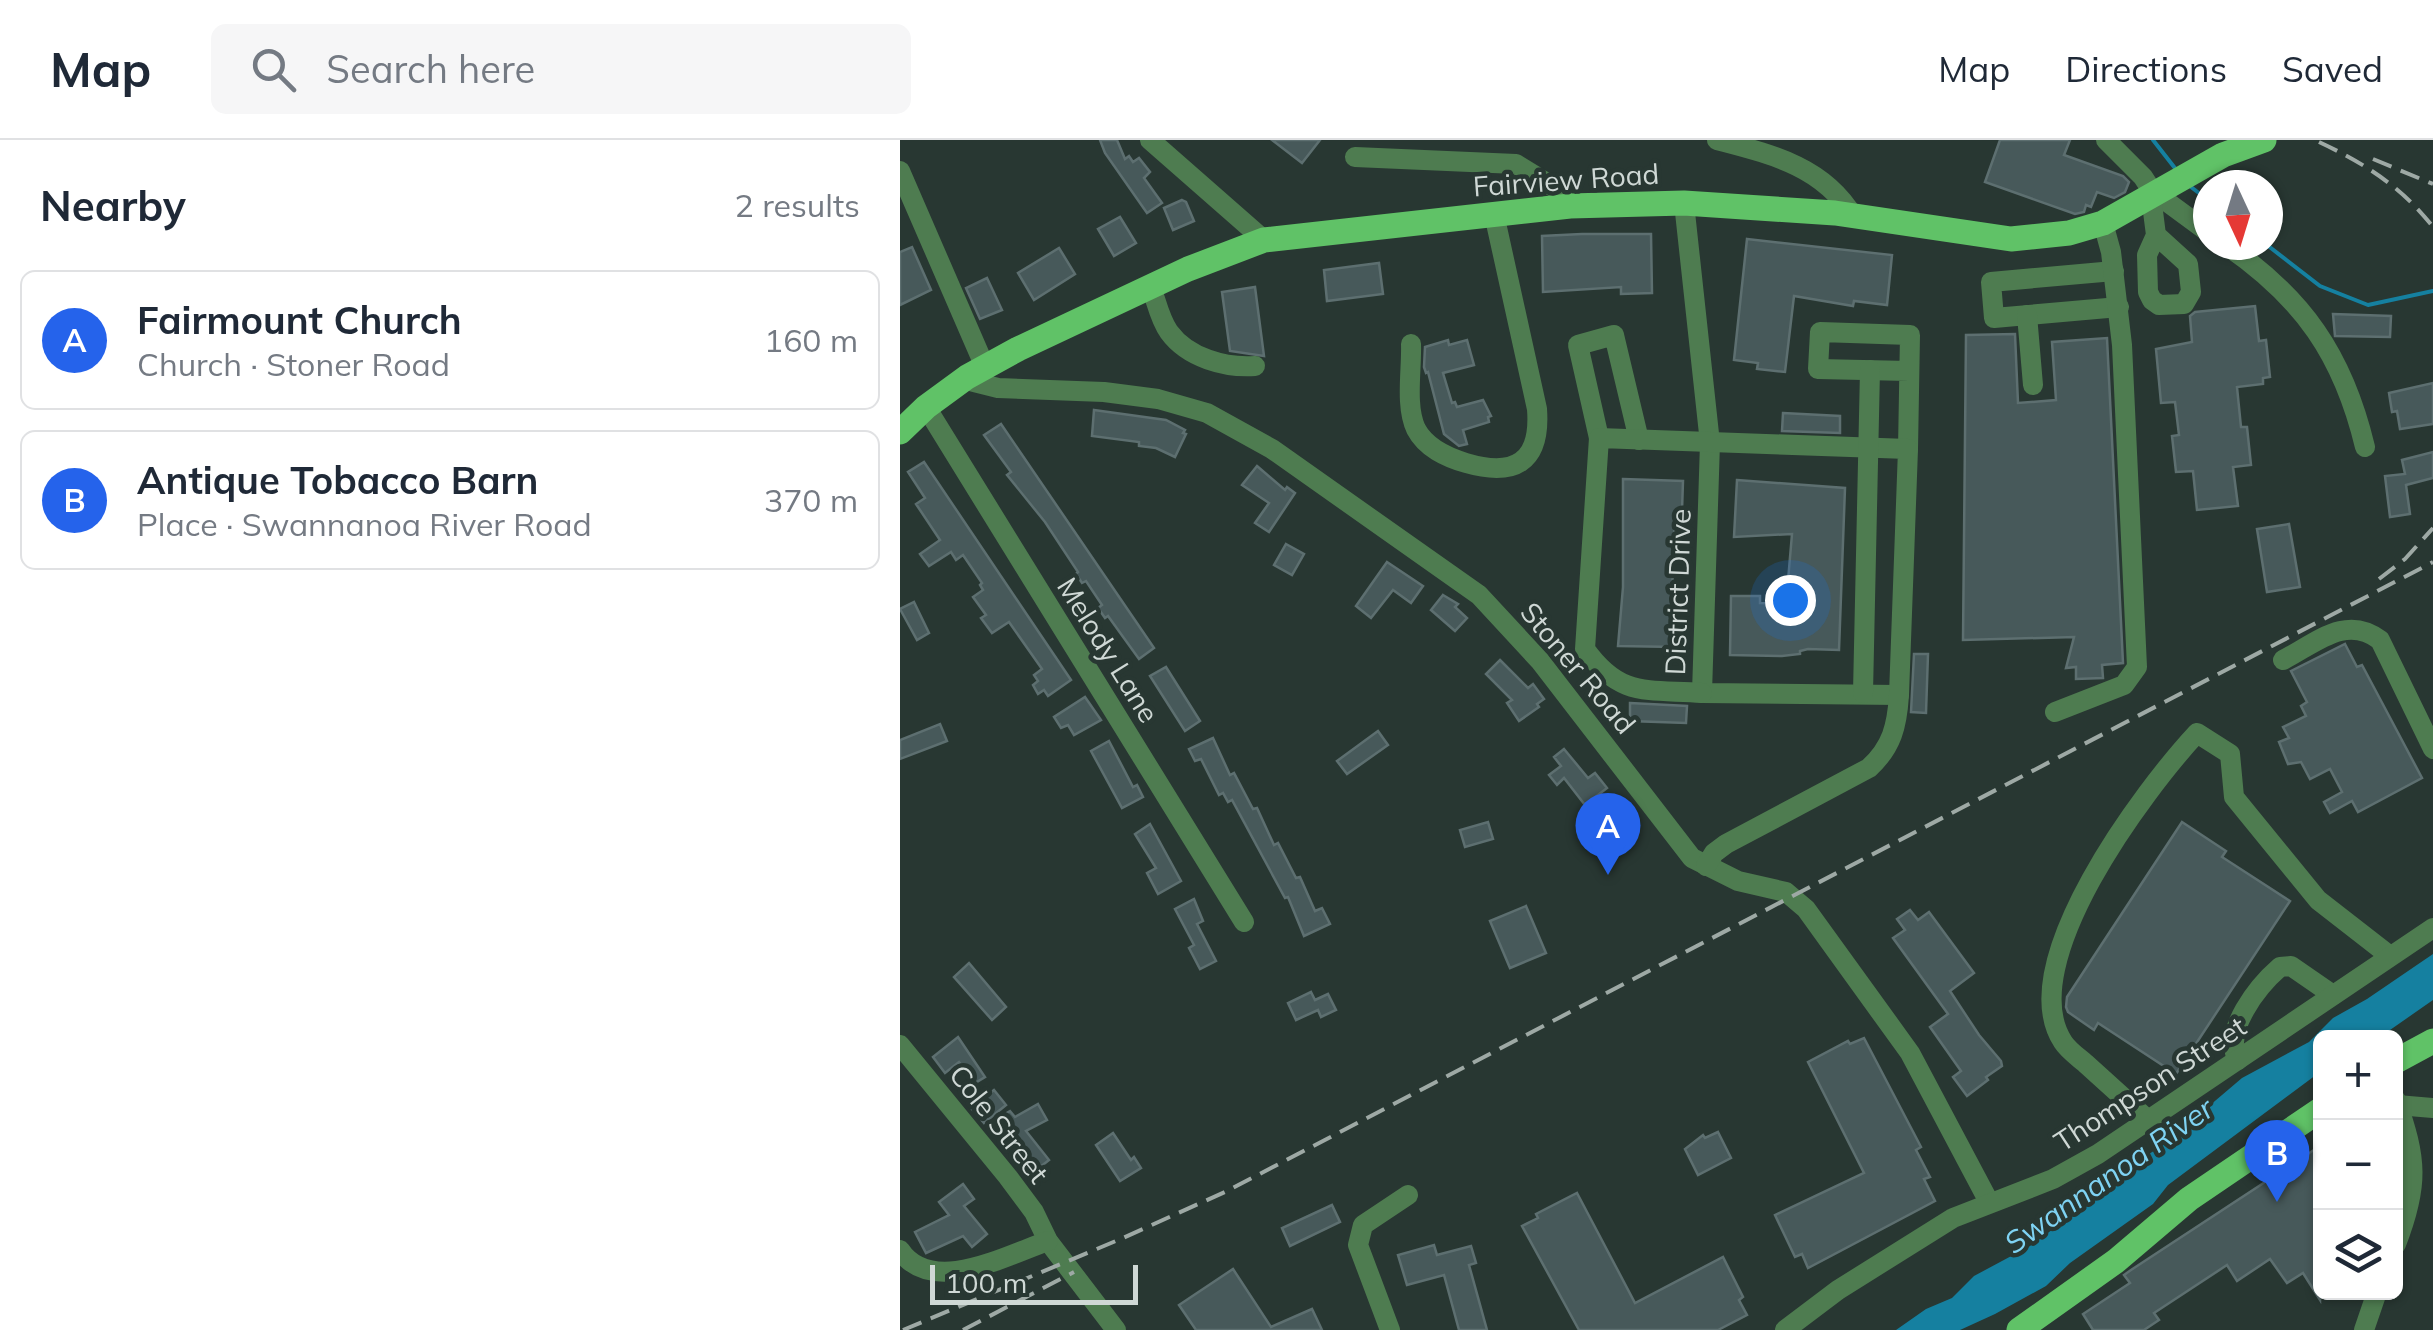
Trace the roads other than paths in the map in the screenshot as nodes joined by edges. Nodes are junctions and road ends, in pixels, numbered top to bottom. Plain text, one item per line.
1 (1150, 140) edge
2 (1717, 140) edge
3 (2106, 140) edge
4 (2264, 140) edge
5 (1773, 148) edge
6 (1355, 157) dead end
7 (900, 171) edge
8 (2158, 192) junction
9 (1684, 203) junction
10 (1566, 207) junction
11 (1494, 214) junction
12 (1854, 216) junction
13 (2193, 220) edge
14 (2103, 223) junction
15 (2156, 236) dead end
16 (1264, 240) junction
17 (2245, 260) edge
18 (2114, 271) junction
19 (1151, 286) junction
20 (2119, 307) junction
21 (2026, 315) junction
22 (1411, 344) dead end
23 (1255, 366) dead end
24 (1870, 370) junction
25 (976, 372) junction
26 (1910, 372) junction
27 (2033, 384) dead end
28 (926, 407) junction
29 (900, 432) edge
30 (1599, 438) junction
31 (1639, 440) junction
32 (1710, 443) junction
33 (2365, 446) dead end
34 (1870, 448) junction
35 (1908, 448) junction
36 (2283, 660) dead end
37 (1702, 693) junction
38 (1863, 693) junction
39 (1899, 695) junction
40 (2055, 712) dead end
41 (2433, 749) edge
42 (1706, 866) junction
43 (1244, 922) dead end
44 (2433, 928) edge
45 (2390, 956) junction
46 (2332, 995) junction
47 (2433, 1041) edge
48 (900, 1046) edge
49 (2403, 1058) edge
50 (2238, 1060) junction
51 (2403, 1103) edge
52 (2433, 1108) edge
53 (2313, 1115) edge
54 (2148, 1120) junction
55 (2403, 1120) edge
56 (1408, 1195) dead end
57 (1989, 1202) junction
58 (2403, 1223) edge
59 (1048, 1241) junction
60 (900, 1250) edge
61 (2373, 1300) edge
62 (1116, 1330) edge
63 (1390, 1330) edge
64 (1785, 1330) edge
65 (2019, 1330) edge
66 (2364, 1330) edge

1 - 16 street
2 - 5 street
3 - 8 street
4 - 8 main road, Fairview Road
5 - 12 street
6 - 10 street
7 - 25 street
8 - 13 street
8 - 14 main road, Fairview Road
8 - 15 street
9 - 10 main road, Fairview Road
9 - 12 main road, Fairview Road
9 - 32 street, District Drive
10 - 11 main road, Fairview Road
11 - 16 main road, Fairview Road
11 - 22 street
12 - 14 main road, Fairview Road
14 - 18 street
16 - 19 main road, Fairview Road
17 - 33 street
18 - 20 street
18 - 21 street
19 - 23 street
19 - 25 main road, Fairview Road
20 - 21 street
20 - 40 street
21 - 27 street
24 - 26 street
24 - 26 street
24 - 34 street
25 - 28 main road, Fairview Road
25 - 42 street, Stoner Road
26 - 35 street
28 - 29 main road, Fairview Road
28 - 43 street, Melody Lane
30 - 31 street
30 - 31 street
30 - 37 street
31 - 32 street
32 - 34 street
32 - 37 street, District Drive
34 - 35 street
34 - 38 street
35 - 39 street
36 - 41 street
37 - 38 street, District Drive
38 - 39 street, District Drive
39 - 42 street
42 - 57 street, Stoner Road
44 - 45 street, Thompson Street
45 - 46 street, Thompson Street
45 - 54 street
46 - 50 street, Thompson Street
46 - 50 street
47 - 49 main road
48 - 59 street, Cole Street
50 - 54 street, Thompson Street
51 - 52 street
53 - 65 main road
54 - 57 street, Thompson Street
55 - 58 street
56 - 63 street
57 - 64 street, Thompson Street
59 - 60 street
59 - 62 street, Cole Street
61 - 66 street

